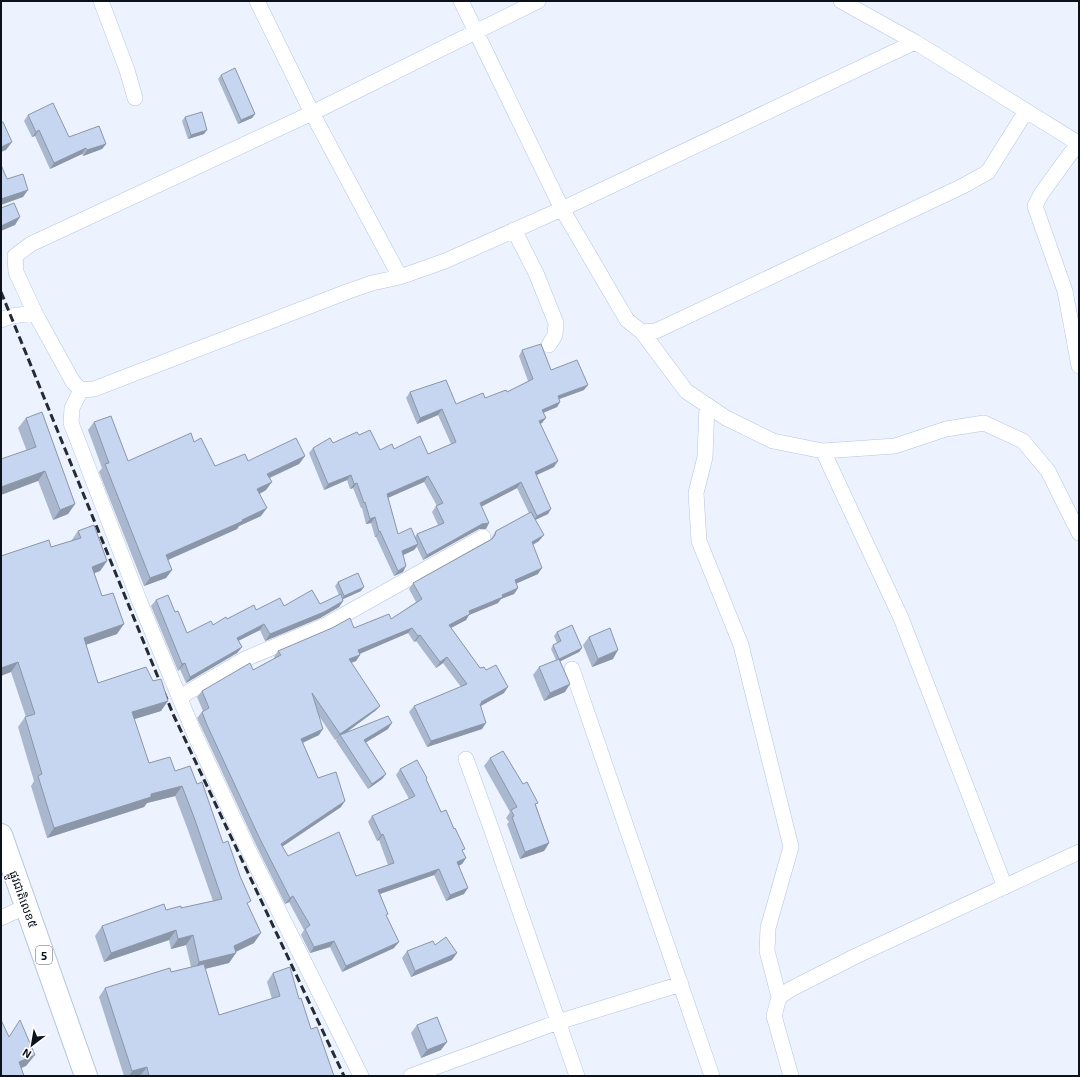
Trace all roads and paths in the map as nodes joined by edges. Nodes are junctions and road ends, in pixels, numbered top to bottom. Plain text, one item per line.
1 (101, 1) edge
2 (257, 1) edge
3 (461, 1) edge
4 (538, 1) edge
5 (842, 1) edge
6 (476, 31) junction
7 (915, 42) junction
8 (135, 98) dead end
9 (1026, 111) junction
10 (312, 113) junction
11 (1078, 142) edge
12 (562, 209) junction
13 (514, 230) junction
14 (400, 277) junction
15 (35, 313) junction
16 (1, 320) edge
17 (642, 332) junction
18 (549, 345) dead end
19 (1079, 366) edge
20 (81, 390) junction
21 (707, 406) junction
22 (823, 451) junction
23 (1079, 533) edge
24 (483, 537) dead end
25 (572, 669) dead end
26 (180, 697) junction
27 (466, 759) dead end
28 (1, 835) edge
29 (1079, 852) edge
30 (1005, 886) junction
31 (27, 906) junction
32 (1, 918) edge
33 (681, 984) junction
34 (779, 997) junction
35 (558, 1022) junction
36 (86, 1076) edge
37 (361, 1076) edge
38 (411, 1076) edge
39 (577, 1076) edge
40 (712, 1076) edge
41 (791, 1076) edge

1 - 8 street
2 - 10 street
3 - 6 street
4 - 6 street
5 - 7 street
6 - 10 street
6 - 12 street
7 - 9 street
7 - 12 street
9 - 11 street
9 - 17 street
10 - 14 street
10 - 15 street
11 - 19 street
12 - 13 street
12 - 17 street
13 - 14 street
13 - 18 street
14 - 20 street
15 - 16 street
15 - 20 street
17 - 21 street
20 - 26 street
21 - 22 street
21 - 34 street
22 - 23 street
22 - 30 street
24 - 26 street
25 - 33 street
26 - 37 street
27 - 35 street
28 - 31 highway, ផ្លូវជាតិលេខ៥ / 5
29 - 30 street
30 - 34 street
31 - 32 street
31 - 36 highway, ផ្លូវជាតិលេខ៥ / 5
33 - 35 street
33 - 40 street
34 - 41 street
35 - 38 street
35 - 39 street

